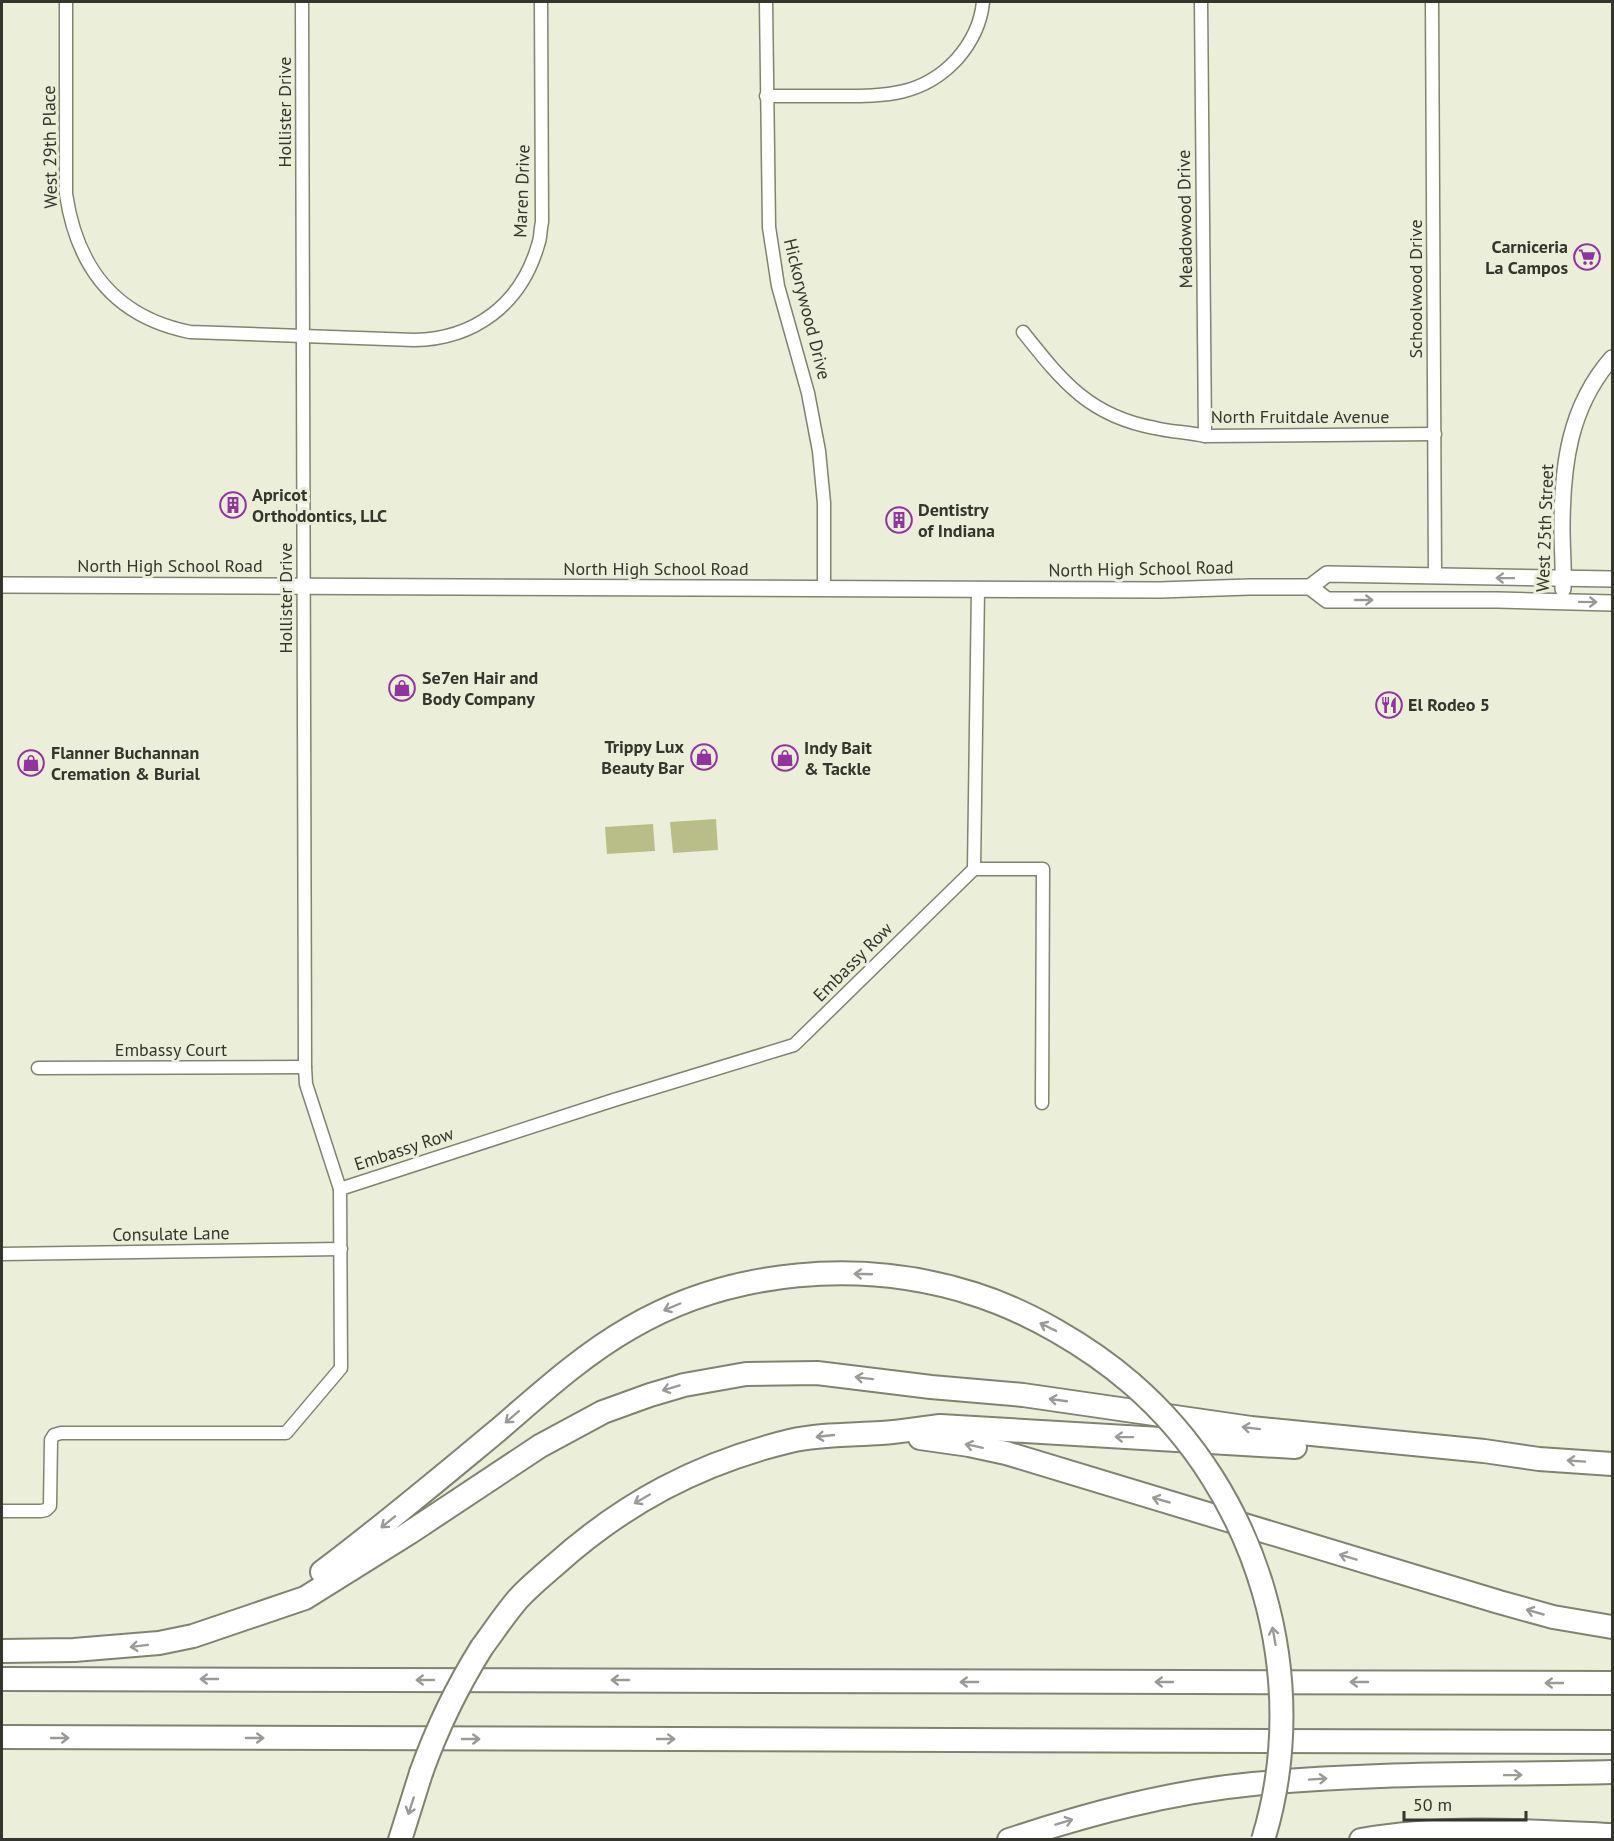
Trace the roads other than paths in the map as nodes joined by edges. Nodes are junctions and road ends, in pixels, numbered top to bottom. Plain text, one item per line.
1 (66, 2) edge
2 (302, 2) edge
3 (541, 2) edge
4 (766, 2) edge
5 (983, 2) edge
6 (1201, 2) edge
7 (1432, 2) edge
8 (766, 96) junction
9 (1023, 332) dead end
10 (303, 337) junction
11 (1612, 358) edge
12 (1435, 434) junction
13 (1205, 436) junction
14 (1435, 576) junction
15 (1564, 579) junction
16 (1612, 579) edge
17 (2, 585) edge
18 (305, 587) junction
19 (1310, 587) junction
20 (824, 589) junction
21 (978, 589) junction
22 (1563, 602) junction
23 (1612, 603) edge
24 (974, 869) junction
25 (305, 1067) junction
26 (38, 1068) dead end
27 (1042, 1103) dead end
28 (340, 1189) junction
29 (341, 1249) junction
30 (2, 1254) edge
31 (884, 1433) junction
32 (1539, 1459) junction
33 (1612, 1464) edge
34 (2, 1511) edge
35 (275, 1607) junction
36 (1612, 1627) edge
37 (2, 1651) edge
38 (2, 1678) edge
39 (1612, 1683) edge
40 (2, 1737) edge
41 (1612, 1742) edge
42 (1612, 1772) edge
43 (1612, 1835) edge
44 (400, 1839) edge
45 (1009, 1839) edge
46 (1263, 1839) edge
47 (1361, 1839) edge

1 - 10 street, West 29th Place
2 - 10 street, Hollister Drive
3 - 10 street, Maren Drive
4 - 8 street, Hickorywood Drive
5 - 8 street
6 - 13 street, Meadowood Drive
7 - 12 street, Schoolwood Drive
8 - 20 street, Hickorywood Drive
9 - 13 street, North Fruitdale Avenue
10 - 18 street, Hollister Drive
11 - 15 street, West 25th Street
12 - 13 street, North Fruitdale Avenue
12 - 14 street, Schoolwood Drive
15 -> 14 street, North High School Road
14 - 19 street, North High School Road
15 - 16 street, North High School Road
15 - 22 street, West 25th Street
17 - 18 street, North High School Road
18 - 20 street, North High School Road
18 - 25 street, Hollister Drive
19 - 21 street, North High School Road
19 -> 22 street, North High School Road
20 - 21 street, North High School Road
21 - 24 street
22 -> 23 street, North High School Road
24 - 27 street
24 - 28 street, Embassy Row
25 - 26 street, Embassy Court
25 - 28 street, Hollister Drive
28 - 29 street, Embassy Row
29 - 30 street, Consulate Lane
29 - 34 street, Embassy Row
32 -> 31 highway
36 -> 31 highway
31 -> 44 highway, bridge
33 -> 32 highway
32 -> 35 highway
35 -> 37 highway
46 -> 35 highway, bridge
39 -> 38 highway
40 -> 41 highway
45 -> 42 highway
43 - 47 highway

